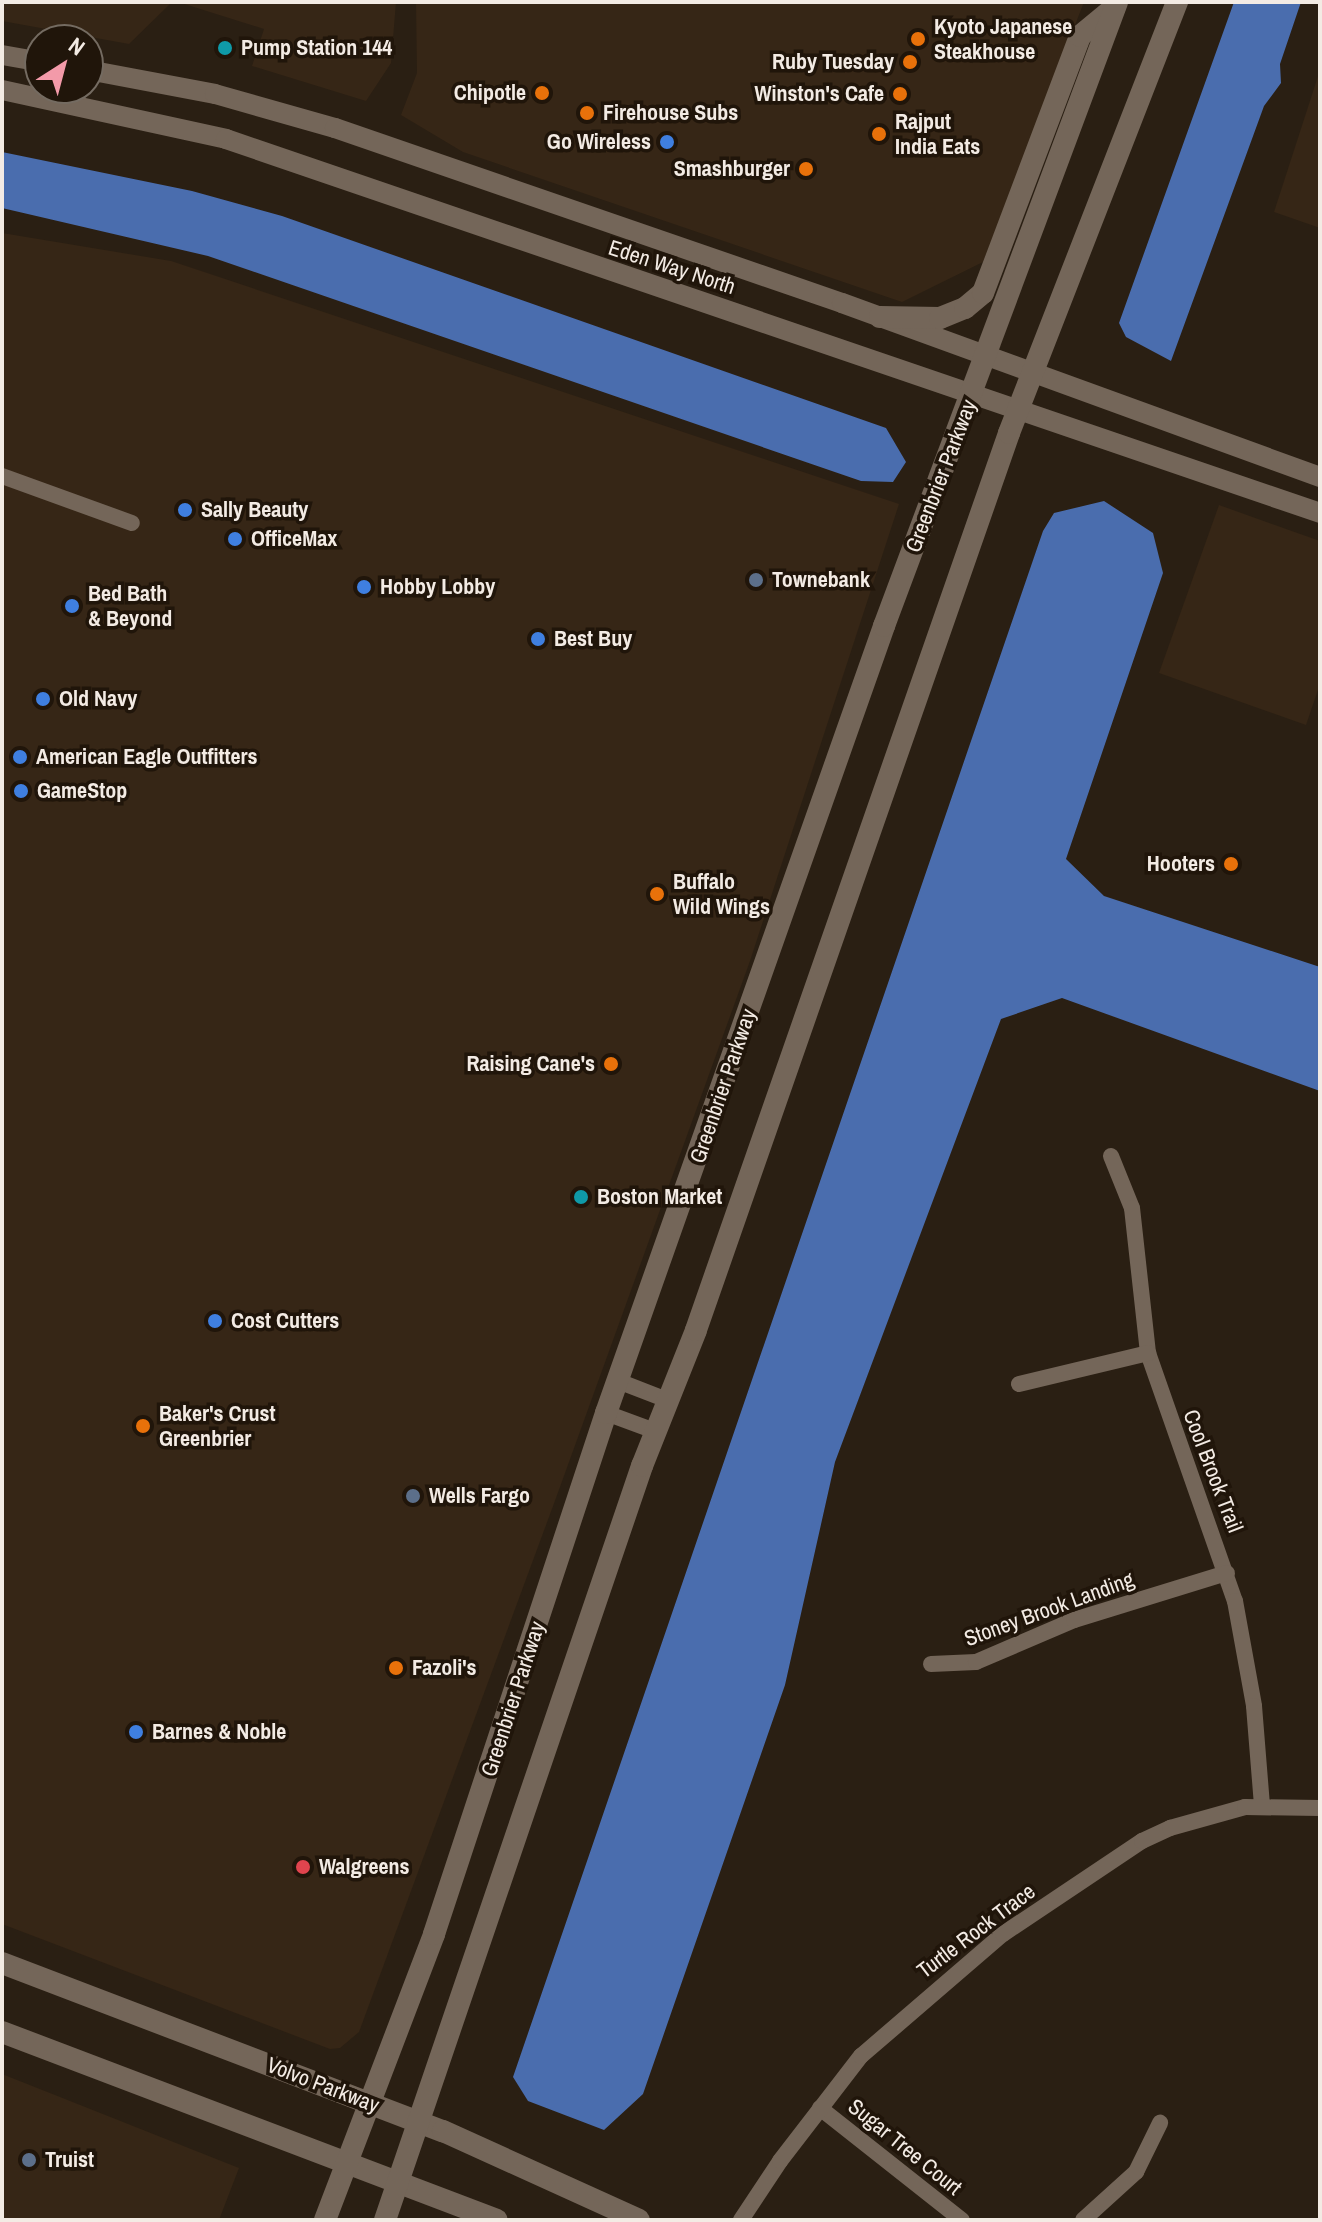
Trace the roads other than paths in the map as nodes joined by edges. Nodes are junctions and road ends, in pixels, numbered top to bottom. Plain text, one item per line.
1 (1177, 2) edge
2 (1116, 4) edge
3 (2, 55) edge
4 (24, 59) edge
5 (104, 73) edge
6 (2, 90) edge
7 (880, 317) junction
8 (988, 357) junction
9 (1032, 374) junction
10 (972, 396) junction
11 (1019, 410) junction
12 (2, 476) edge
13 (1320, 477) edge
14 (1320, 513) edge
15 (132, 523) dead end
16 (1111, 1156) dead end
17 (1148, 1353) junction
18 (618, 1381) junction
19 (1019, 1384) dead end
20 (667, 1400) junction
21 (606, 1413) junction
22 (655, 1431) junction
23 (1227, 1573) junction
24 (931, 1664) dead end
25 (1262, 1806) junction
26 (1320, 1808) edge
27 (2, 1963) edge
28 (2, 2032) edge
29 (371, 2102) junction
30 (820, 2108) junction
31 (416, 2121) junction
32 (1160, 2123) dead end
33 (346, 2164) junction
34 (397, 2182) junction
35 (325, 2220) edge
36 (385, 2220) edge
37 (497, 2220) edge
38 (639, 2220) edge
39 (741, 2220) edge
40 (962, 2220) edge
41 (1083, 2220) edge

1 - 9 main road
2 - 7 main road
2 - 8 main road, Greenbrier Parkway
3 - 4 street
5 - 7 street, Eden Way North
6 - 10 street, Eden Way North
7 - 8 street, Eden Way North
8 - 9 street, Eden Way North
8 - 10 main road, Greenbrier Parkway
9 - 11 main road
9 - 13 street, Eden Way North
10 - 11 street, Eden Way North
10 - 18 main road, Greenbrier Parkway
11 - 14 street, Eden Way North
11 - 20 main road
12 - 15 street
16 - 17 street, Cool Brook Trail
17 - 19 street
17 - 23 street, Cool Brook Trail
18 - 20 street
18 - 21 main road, Greenbrier Parkway
20 - 22 main road
21 - 22 street
21 - 29 main road, Greenbrier Parkway
22 - 31 main road
23 - 24 street, Stoney Brook Landing
23 - 25 street, Cool Brook Trail
25 - 26 street, Turtle Rock Trace
25 - 30 street, Turtle Rock Trace
27 - 29 main road, Volvo Parkway
28 - 33 main road
29 - 31 main road, Volvo Parkway
29 - 33 main road, Greenbrier Parkway
30 - 39 street, Turtle Rock Trace
30 - 40 street, Sugar Tree Court
31 - 34 main road
31 - 38 main road, Volvo Parkway
32 - 41 street
33 - 34 main road
33 - 35 main road, Greenbrier Parkway
34 - 36 main road
34 - 37 main road

